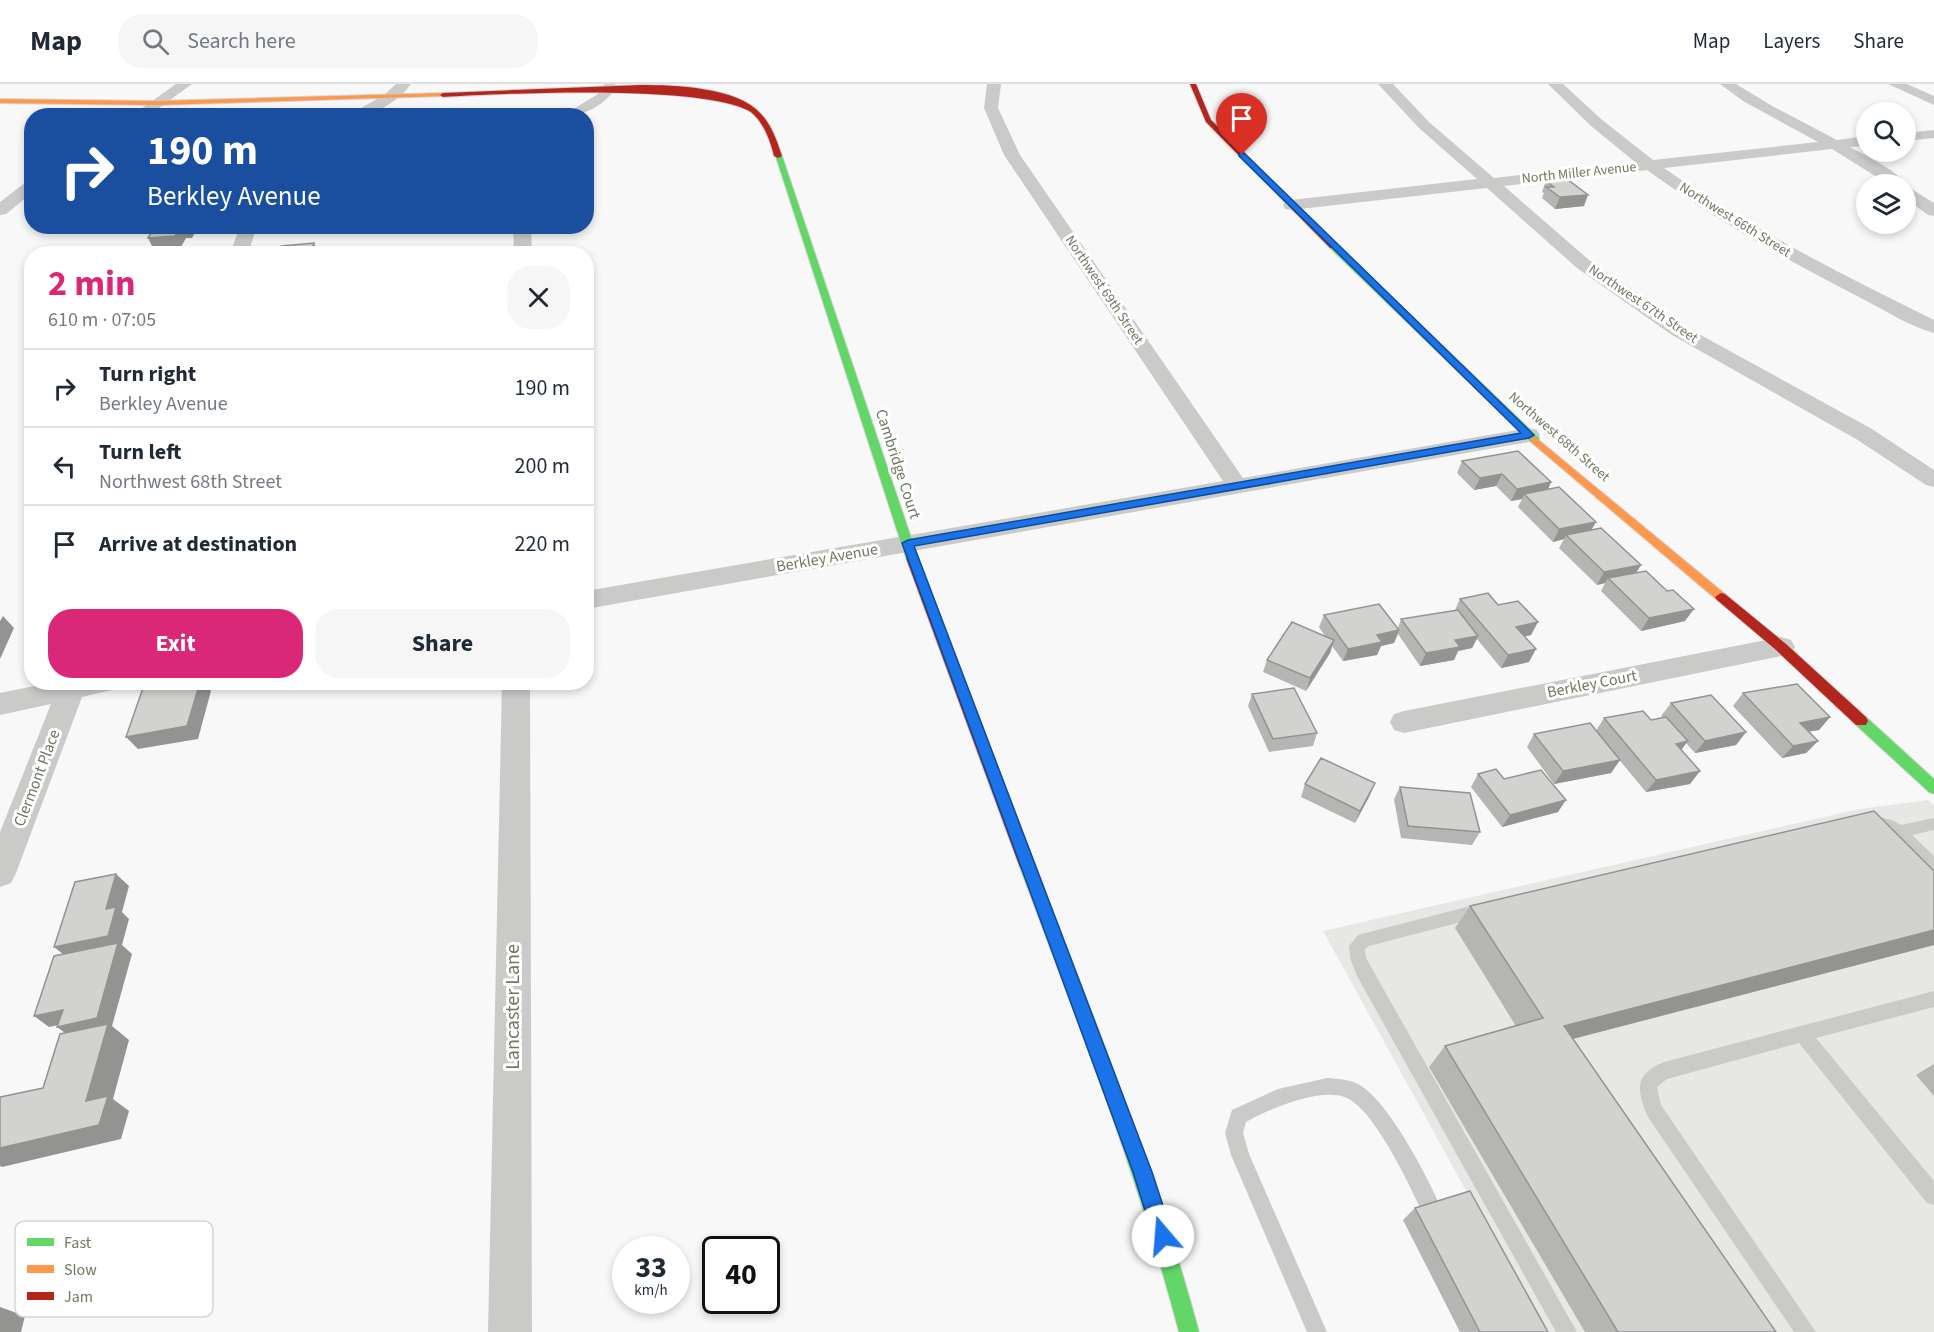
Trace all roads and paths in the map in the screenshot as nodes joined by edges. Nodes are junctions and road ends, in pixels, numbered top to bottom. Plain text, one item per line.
1 (185, 84) edge
2 (404, 84) edge
3 (994, 84) edge
4 (1193, 84) edge
5 (1385, 84) edge
6 (1555, 84) edge
7 (1727, 84) edge
8 (1894, 84) edge
9 (618, 86) edge
10 (389, 98) junction
11 (1934, 101) edge
12 (0, 102) edge
13 (157, 103) junction
14 (150, 108) edge
15 (370, 108) edge
16 (583, 108) edge
17 (1934, 134) edge
18 (1916, 136) edge
19 (1856, 142) edge
20 (1833, 144) junction
21 (1652, 165) junction
22 (1882, 174) edge
23 (1492, 183) junction
24 (24, 191) edge
25 (1916, 198) edge
26 (1292, 205) junction
27 (0, 210) edge
28 (1934, 211) edge
29 (1934, 327) edge
30 (1529, 435) junction
31 (1934, 480) edge
32 (1239, 487) junction
33 (908, 543) junction
34 (594, 599) edge
35 (1781, 647) junction
36 (54, 690) edge
37 (71, 690) edge
38 (516, 690) edge
39 (0, 704) edge
40 (1404, 722) dead end
41 (1934, 788) edge
42 (1858, 820) edge
43 (1934, 824) edge
44 (1899, 832) junction
45 (1934, 866) edge
46 (0, 873) edge
47 (1500, 906) edge
48 (1934, 999) edge
49 (1802, 1034) junction
50 (1934, 1196) edge
51 (1444, 1233) edge
52 (510, 1332) edge
53 (1189, 1332) edge
54 (1317, 1332) edge
55 (1568, 1332) edge
56 (1806, 1332) edge

1 - 13 street
2 - 10 street
3 - 32 street, Northwest 69th Street
4 - 26 street, Northwest 68th Street
5 - 23 street, Northwest 67th Street
6 - 21 street, Northwest 66th Street
7 - 20 street
8 - 11 street
9 - 10 street, Cambridge Court
9 - 16 street
9 - 33 street, Cambridge Court
10 - 13 street, Cambridge Court
10 - 15 street
12 - 13 street, Cambridge Court
13 - 14 street
17 - 18 street
19 - 20 street, North Miller Avenue
20 - 21 street, North Miller Avenue
20 - 22 street
21 - 23 street, North Miller Avenue
21 - 29 street, Northwest 66th Street
23 - 26 street, North Miller Avenue
23 - 31 street, Northwest 67th Street
24 - 27 street
25 - 28 street
26 - 30 street, Northwest 68th Street
30 - 32 street, Berkley Avenue
30 - 35 street, Northwest 68th Street
32 - 33 street, Berkley Avenue
33 - 34 street, Berkley Avenue
33 - 53 street, Cambridge Court
35 - 40 street, Berkley Court
35 - 41 street, Northwest 68th Street
36 - 39 street
37 - 46 street, Clermont Place
38 - 52 street, Lancaster Lane
42 - 44 lane
43 - 44 lane
44 - 45 lane
47 - 55 lane
48 - 49 lane
49 - 50 lane
49 - 56 lane
51 - 54 lane

